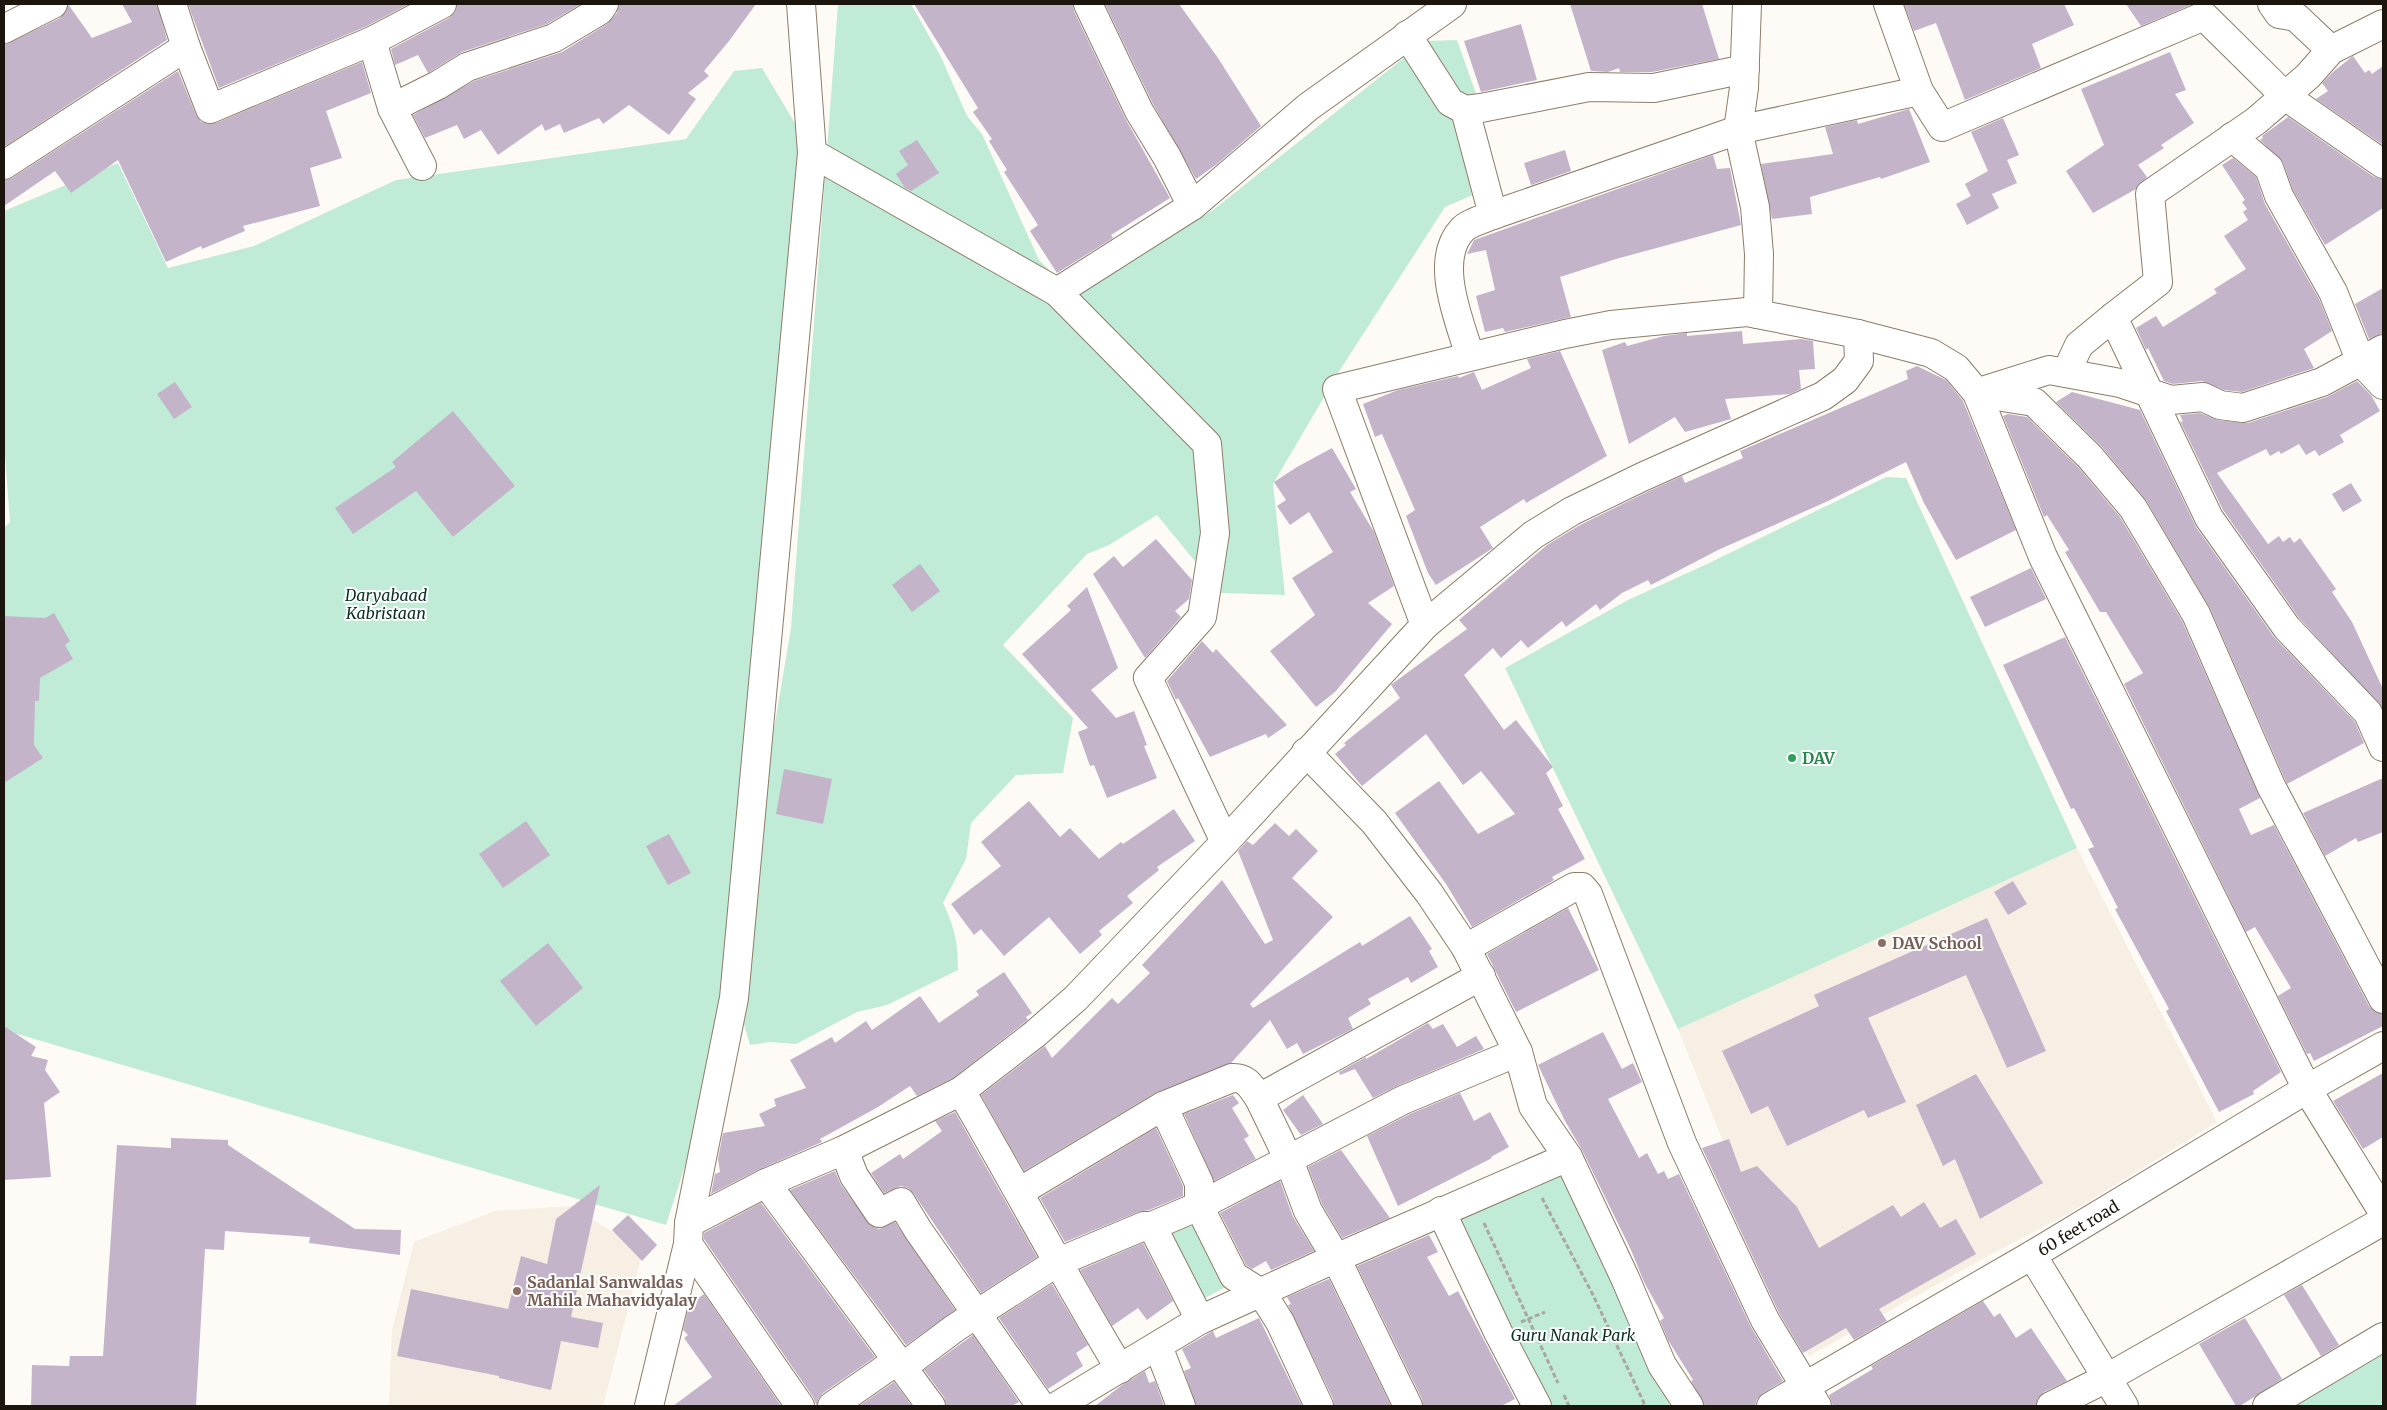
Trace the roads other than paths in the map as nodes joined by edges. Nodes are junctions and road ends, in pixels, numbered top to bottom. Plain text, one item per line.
1 (53, 4) edge
2 (172, 4) edge
3 (442, 4) edge
4 (604, 4) edge
5 (801, 4) edge
6 (1088, 4) edge
7 (1452, 4) edge
8 (1747, 4) edge
9 (1888, 4) edge
10 (2272, 4) edge
11 (2202, 10) edge
12 (2383, 24) edge
13 (4, 29) edge
14 (1407, 36) junction
15 (372, 41) junction
16 (186, 47) junction
17 (2331, 50) junction
18 (1745, 69) junction
19 (1919, 91) junction
20 (2285, 96) junction
21 (392, 108) junction
22 (1464, 110) junction
23 (1738, 130) junction
24 (2232, 137) junction
25 (812, 154) junction
26 (2383, 164) edge
27 (4, 165) edge
28 (422, 166) dead end
29 (1192, 206) junction
30 (1493, 215) junction
31 (1057, 292) junction
32 (1758, 314) junction
33 (2113, 317) junction
34 (1858, 334) junction
35 (1470, 356) junction
36 (2372, 356) edge
37 (2066, 373) junction
38 (2383, 385) edge
39 (2147, 391) junction
40 (1977, 393) junction
41 (1425, 625) junction
42 (2383, 746) edge
43 (1306, 752) junction
44 (1225, 842) junction
45 (1466, 948) junction
46 (1481, 976) junction
47 (2383, 999) edge
48 (2383, 1046) edge
49 (1518, 1052) junction
50 (2307, 1089) junction
51 (961, 1092) junction
52 (1258, 1098) junction
53 (1163, 1106) junction
54 (844, 1150) junction
55 (1568, 1157) junction
56 (1288, 1160) junction
57 (766, 1183) junction
58 (1019, 1192) junction
59 (1199, 1206) junction
60 (1441, 1211) junction
61 (2383, 1212) edge
62 (2383, 1221) edge
63 (1152, 1226) junction
64 (689, 1234) junction
65 (2032, 1255) junction
66 (1336, 1258) junction
67 (1056, 1263) junction
68 (1260, 1293) junction
69 (978, 1314) junction
70 (1200, 1320) junction
71 (2383, 1337) edge
72 (1158, 1346) junction
73 (898, 1360) junction
74 (1120, 1370) junction
75 (2107, 1378) junction
76 (1811, 1396) edge
77 (649, 1406) edge
78 (800, 1406) edge
79 (832, 1406) edge
80 (931, 1406) edge
81 (1042, 1406) edge
82 (1057, 1406) edge
83 (1181, 1406) edge
84 (1319, 1406) edge
85 (1408, 1406) edge
86 (1537, 1406) edge
87 (1689, 1406) edge
88 (1771, 1406) edge
89 (2051, 1406) edge
90 (2124, 1406) edge
91 (2267, 1406) edge

1 - 13 street
2 - 16 street
3 - 15 street
4 - 21 street
5 - 25 street
6 - 29 street
7 - 14 street
8 - 18 street
9 - 19 street
10 - 17 street
11 - 19 street
11 - 20 street
12 - 17 street
14 - 22 street
14 - 29 street
15 - 16 street
15 - 21 street
16 - 27 street
17 - 20 street
18 - 22 street
18 - 23 street
19 - 23 street
20 - 24 street
20 - 26 street
21 - 28 street
22 - 30 street
23 - 30 street
23 - 32 street
24 - 33 street
24 - 36 street
25 - 31 street
25 - 64 street
29 - 31 street
30 - 35 street
31 - 44 street
32 - 34 street
32 - 35 street
33 - 37 street
33 - 39 street
34 - 40 street
34 - 41 street
35 - 41 street
36 - 38 street
36 - 39 street
37 - 39 street
37 - 40 street
39 - 42 street
40 - 47 street
40 - 50 street
41 - 43 street
43 - 44 street
43 - 45 street
44 - 51 street
45 - 46 street
45 - 76 street
46 - 49 street
46 - 52 street
48 - 50 street, 60 feet road
49 - 55 street
49 - 56 street
50 - 61 street
50 - 65 street, 60 feet road
51 - 54 street
51 - 58 street
52 - 53 street
52 - 56 street
53 - 58 street
53 - 59 street
54 - 57 street
54 - 69 street
55 - 60 street
55 - 87 street
56 - 59 street
56 - 66 street
57 - 64 street
57 - 73 street
58 - 67 street
59 - 63 street
59 - 68 street
60 - 66 street
60 - 86 street
62 - 75 street
63 - 67 street
63 - 70 street
64 - 77 street
64 - 78 street
65 - 75 street
65 - 76 street, 60 feet road
66 - 68 street
66 - 85 street
67 - 69 street
67 - 74 street
68 - 70 street
68 - 84 street
69 - 73 street
69 - 81 street
70 - 72 street
71 - 91 street
72 - 74 street
72 - 83 street
73 - 79 street
73 - 80 street
74 - 82 street
75 - 89 street
75 - 90 street
76 - 88 street, 60 feet road

